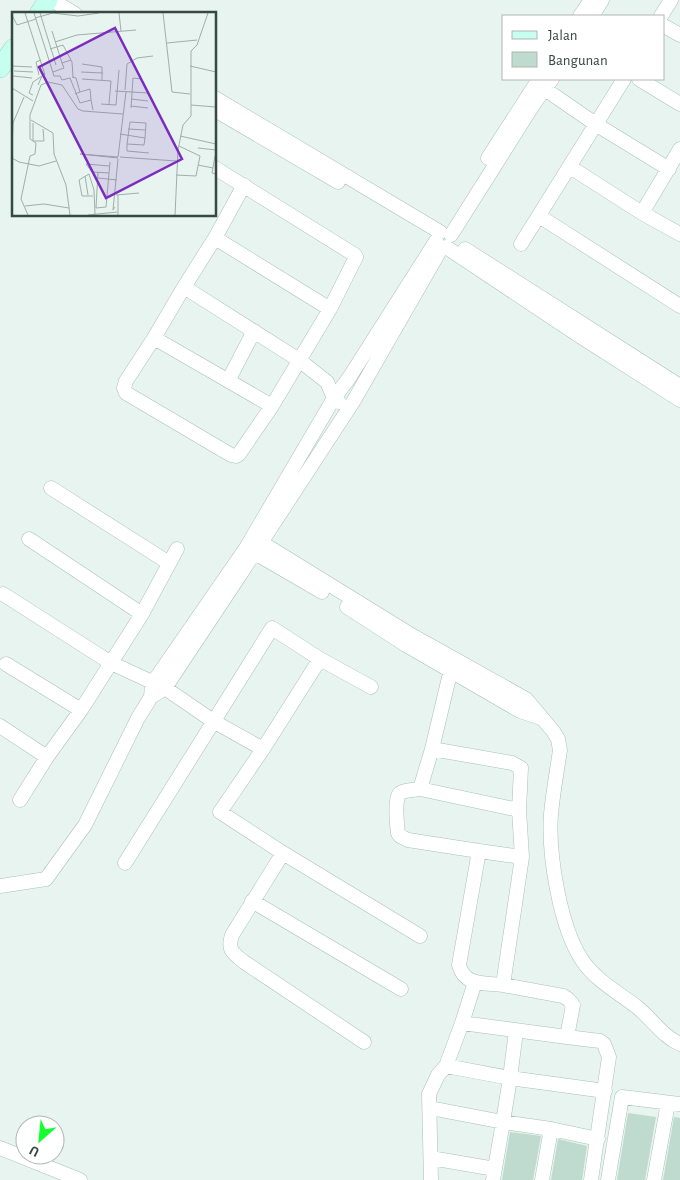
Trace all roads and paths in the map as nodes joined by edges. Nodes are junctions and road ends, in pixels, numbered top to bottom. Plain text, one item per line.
1 (591, 0) edge
2 (602, 0) edge
3 (671, 0) edge
4 (46, 7) edge
5 (66, 12) edge
6 (581, 15) edge
7 (593, 15) edge
8 (662, 15) edge
9 (665, 27) edge
10 (680, 35) edge
11 (12, 51) edge
12 (0, 68) edge
13 (623, 80) edge
14 (641, 80) edge
15 (543, 82) edge
16 (216, 99) edge
17 (680, 104) edge
18 (216, 111) edge
19 (596, 125) junction
20 (680, 149) edge
21 (570, 167) junction
22 (216, 169) edge
23 (669, 169) junction
24 (244, 185) junction
25 (642, 212) junction
26 (539, 216) junction
27 (680, 234) edge
28 (215, 238) junction
29 (443, 239) junction
30 (520, 244) dead end
31 (184, 286) junction
32 (680, 306) edge
33 (330, 309) junction
34 (254, 331) junction
35 (154, 338) junction
36 (300, 360) junction
37 (228, 381) junction
38 (327, 382) junction
39 (355, 382) junction
40 (680, 386) edge
41 (334, 398) junction
42 (680, 400) edge
43 (272, 406) junction
44 (348, 408) junction
45 (52, 488) dead end
46 (29, 539) dead end
47 (254, 545) junction
48 (177, 549) dead end
49 (169, 563) junction
50 (3, 594) dead end
51 (142, 614) junction
52 (320, 659) junction
53 (111, 663) junction
54 (6, 664) dead end
55 (451, 669) junction
56 (370, 687) dead end
57 (156, 689) junction
58 (82, 710) junction
59 (541, 718) junction
60 (213, 721) junction
61 (0, 726) edge
62 (263, 749) junction
63 (432, 749) junction
64 (47, 758) junction
65 (420, 789) junction
66 (20, 800) dead end
67 (518, 810) junction
68 (479, 850) junction
69 (283, 854) junction
70 (522, 857) junction
71 (125, 864) dead end
72 (0, 886) edge
73 (252, 901) junction
74 (420, 936) dead end
75 (475, 982) junction
76 (503, 985) junction
77 (401, 989) dead end
78 (462, 1023) junction
79 (516, 1031) junction
80 (567, 1038) junction
81 (364, 1042) dead end
82 (680, 1044) edge
83 (446, 1066) junction
84 (510, 1078) junction
85 (605, 1091) junction
86 (674, 1103) edge
87 (430, 1108) junction
88 (503, 1122) junction
89 (550, 1128) junction
90 (598, 1139) junction
91 (0, 1148) edge
92 (431, 1158) junction
93 (494, 1175) edge
94 (80, 1180) edge
95 (432, 1180) edge
96 (542, 1180) edge
97 (591, 1180) edge
98 (608, 1180) edge
99 (654, 1180) edge

1 - 6 street
2 - 7 street
3 - 8 street
4 - 5 street
9 - 10 street
11 - 12 main road
13 - 19 street
14 - 17 street
15 - 19 street
15 - 29 street
16 - 29 street
18 - 29 street
19 - 21 street
19 - 23 street
20 - 23 street
21 - 25 street
21 - 26 street
22 - 24 street
23 - 25 street
24 - 28 street
24 - 33 street
25 - 27 street
26 - 30 street
26 - 32 street
28 - 31 street
28 - 33 street
29 - 39 street
29 - 40 street
29 - 42 street
31 - 34 street
31 - 35 street
33 - 36 street
34 - 36 street
34 - 37 street
35 - 37 street
35 - 43 street
36 - 38 street
36 - 43 street
37 - 43 street
38 - 39 street
38 - 41 street
39 - 41 street
39 - 44 street
41 - 44 street
41 - 47 street
44 - 47 street
45 - 49 street
46 - 51 street
47 - 55 street
47 - 57 street
47 - 59 street
48 - 49 street
49 - 51 street
50 - 53 street
51 - 53 street
52 - 56 street
52 - 60 street
52 - 62 street
53 - 57 street
53 - 58 street
54 - 58 street
55 - 59 street
55 - 63 street
57 - 60 street
57 - 72 street
58 - 64 street
59 - 82 street
60 - 62 street
60 - 71 street
61 - 64 street
62 - 69 street
63 - 65 street
63 - 67 street
64 - 66 street
65 - 67 street
65 - 68 street
67 - 70 street
68 - 70 street
68 - 75 street
69 - 73 street
69 - 74 street
70 - 76 street
73 - 77 street
73 - 81 street
75 - 76 street
75 - 78 street
76 - 80 street
78 - 79 street
78 - 83 street
79 - 80 street
79 - 84 street
80 - 85 street
83 - 84 street
83 - 87 street
84 - 85 street
84 - 88 street
85 - 90 street
86 - 98 street
86 - 99 street
87 - 88 street
87 - 92 street
88 - 89 street
88 - 93 street
89 - 90 street
89 - 96 street
90 - 97 street
91 - 94 street
92 - 93 street
92 - 95 street

